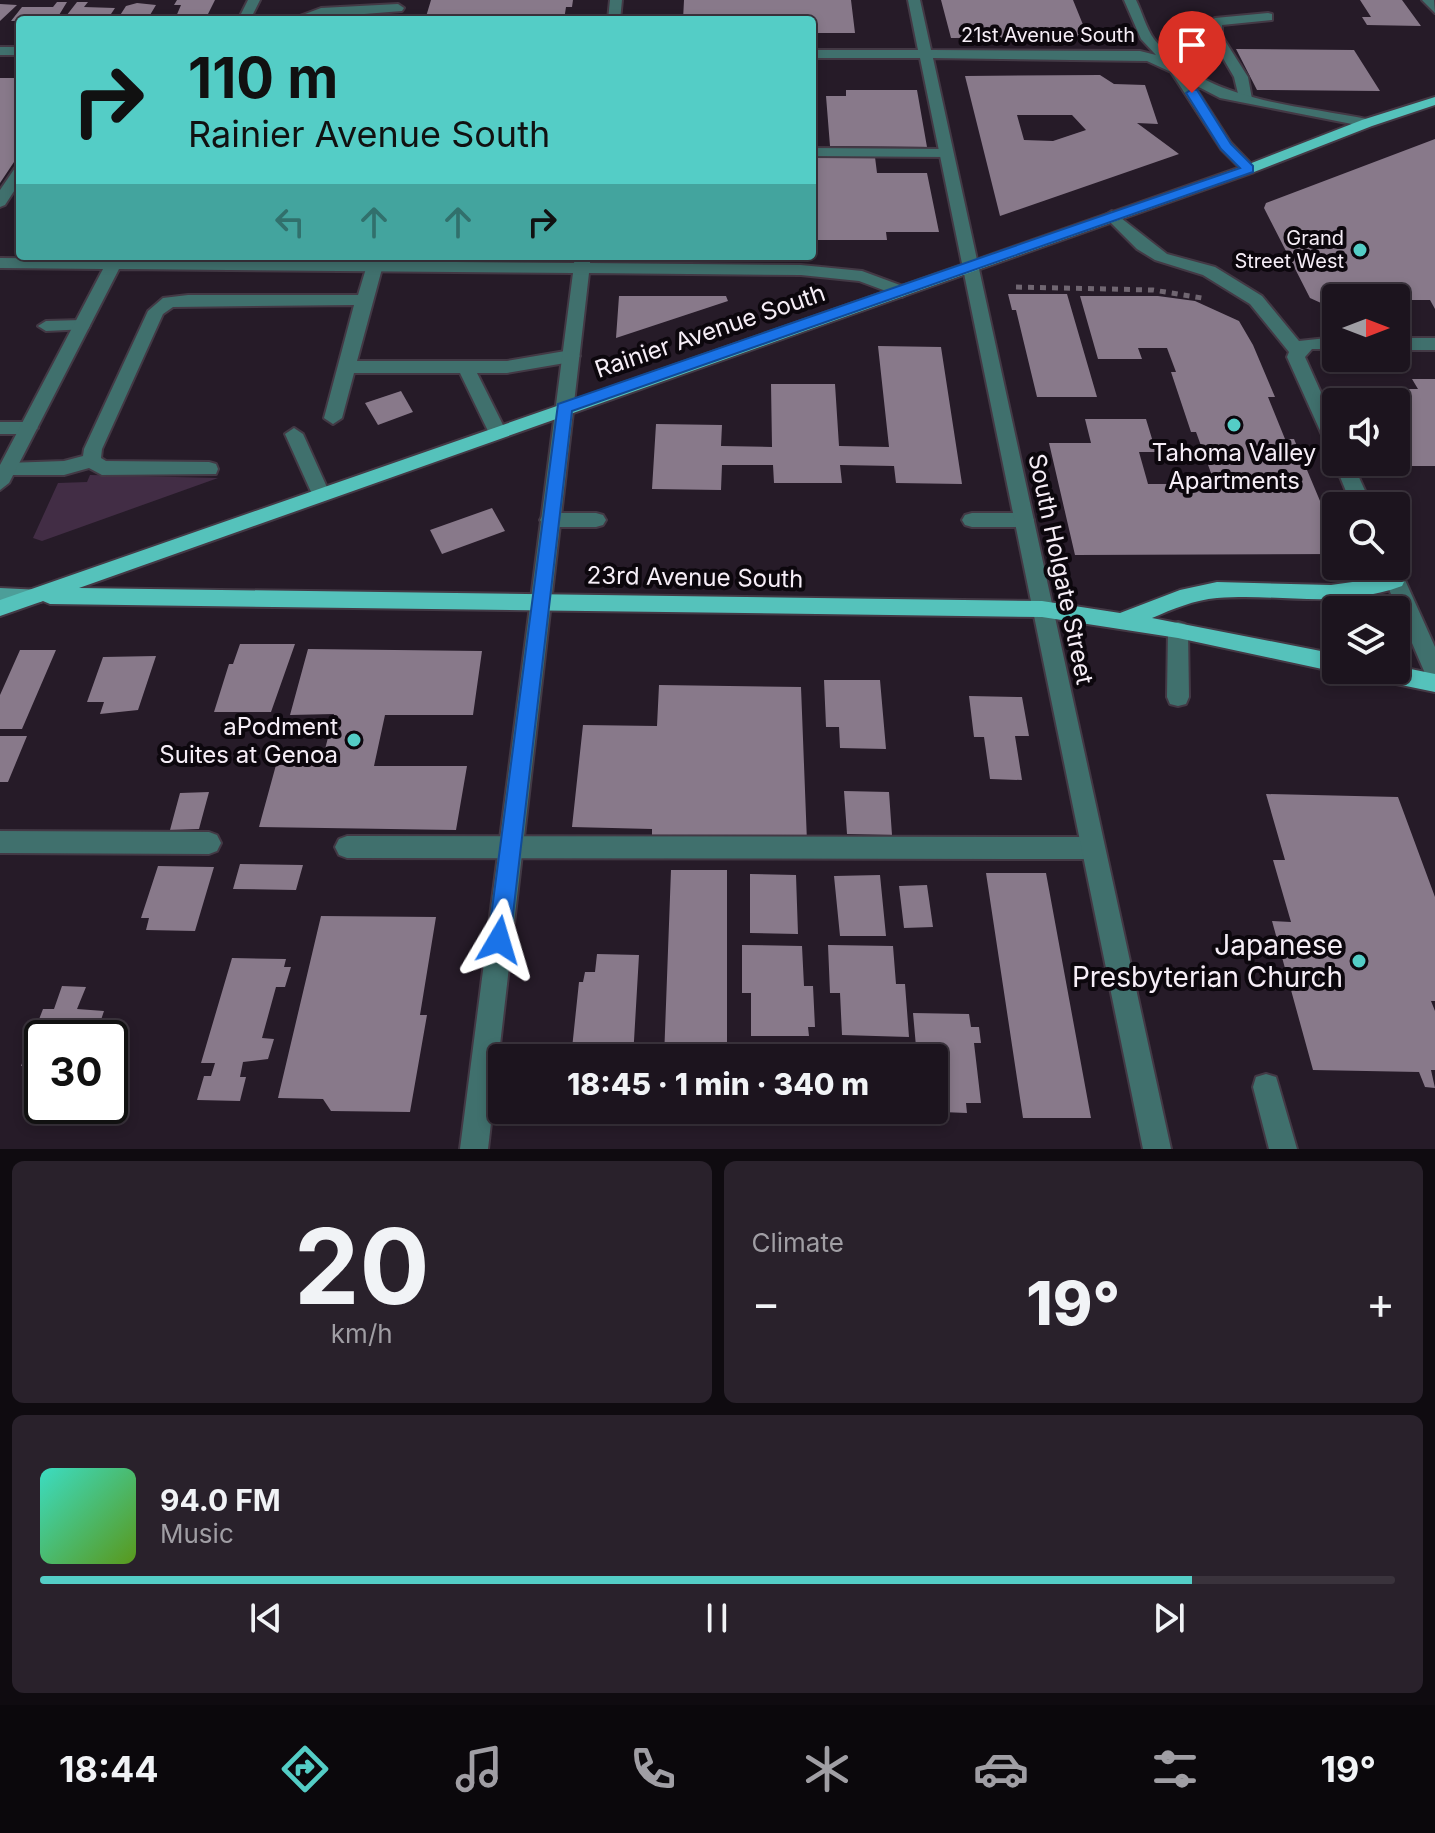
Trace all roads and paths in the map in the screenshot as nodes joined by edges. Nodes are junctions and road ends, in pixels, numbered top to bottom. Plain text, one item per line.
1 (914, 0) edge
2 (1130, 0) edge
3 (1428, 0) edge
4 (398, 8) dead end
5 (1435, 9) edge
6 (311, 16) edge
7 (1268, 17) dead end
8 (816, 54) edge
9 (925, 55) junction
10 (1175, 67) junction
11 (1245, 99) junction
12 (1435, 101) edge
13 (1367, 123) junction
14 (816, 152) edge
15 (946, 153) junction
16 (1249, 169) junction
17 (16, 177) edge
18 (0, 202) edge
19 (1112, 216) junction
20 (115, 260) edge
21 (194, 260) edge
22 (265, 260) edge
23 (396, 261) edge
24 (582, 262) edge
25 (0, 263) edge
26 (375, 265) junction
27 (970, 266) junction
28 (1016, 287) dead end
29 (902, 292) junction
30 (364, 300) junction
31 (1209, 300) dead end
32 (82, 325) junction
33 (46, 326) dead end
34 (1322, 343) edge
35 (1410, 344) edge
36 (1435, 344) edge
37 (1298, 351) junction
38 (571, 356) junction
39 (346, 367) junction
40 (466, 368) junction
41 (564, 408) junction
42 (1322, 415) edge
43 (333, 418) dead end
44 (0, 428) edge
45 (29, 428) junction
46 (497, 431) junction
47 (294, 434) dead end
48 (92, 461) junction
49 (209, 469) dead end
50 (3, 476) edge
51 (321, 494) junction
52 (550, 520) junction
53 (596, 520) dead end
54 (972, 520) dead end
55 (1024, 520) junction
56 (1386, 580) edge
57 (1395, 580) edge
58 (0, 596) edge
59 (34, 596) junction
60 (539, 600) junction
61 (0, 608) edge
62 (1042, 609) junction
63 (1122, 621) junction
64 (1178, 630) junction
65 (1322, 660) edge
66 (1435, 671) edge
67 (1410, 678) edge
68 (1435, 683) edge
69 (1178, 697) dead end
70 (0, 842) edge
71 (209, 843) dead end
72 (347, 847) dead end
73 (1093, 848) junction
74 (510, 849) junction
75 (1266, 1087) dead end
76 (474, 1149) edge
77 (1157, 1149) edge
78 (1283, 1149) edge

1 - 9 street, South Holgate Street
2 - 10 street
3 - 5 street
4 - 6 street
7 - 11 street
8 - 9 street, 21st Avenue South
9 - 10 street, 21st Avenue South
9 - 15 street, South Holgate Street
10 - 11 street, 21st Avenue South
10 - 16 street
11 - 13 street, 21st Avenue South
12 - 13 main road, Rainier Avenue South
13 - 16 main road, Rainier Avenue South
14 - 15 street
15 - 27 street, South Holgate Street
16 - 19 main road, Rainier Avenue South
17 - 18 street
19 - 27 main road, Rainier Avenue South
19 - 37 street
20 - 21 street
20 - 25 street
20 - 32 street
21 - 22 street
22 - 26 street
23 - 24 street
23 - 26 street
24 - 29 street
24 - 38 street
26 - 30 street
27 - 29 main road, Rainier Avenue South
27 - 55 street, South Holgate Street
28 - 31 path
29 - 41 main road, Rainier Avenue South
30 - 39 street
30 - 48 street
32 - 33 street
32 - 45 street
34 - 37 street
35 - 36 street
37 - 42 street
38 - 40 street
38 - 41 street
39 - 40 street
39 - 43 street
40 - 46 street
41 - 46 main road, Rainier Avenue South
41 - 52 street
44 - 45 street
45 - 50 street
46 - 51 main road, Rainier Avenue South
47 - 51 street
48 - 49 street
48 - 50 street
51 - 59 main road, Rainier Avenue South
52 - 53 street
52 - 60 street
54 - 55 street
55 - 62 street, South Holgate Street
56 - 63 main road
57 - 66 street
58 - 59 main road, 23rd Avenue South
59 - 60 main road, 23rd Avenue South
59 - 61 main road, Rainier Avenue South
60 - 62 main road, 23rd Avenue South
60 - 74 street
62 - 63 main road, 23rd Avenue South
62 - 73 street, South Holgate Street
63 - 64 main road, 23rd Avenue South
64 - 65 main road, 23rd Avenue South
64 - 69 street
67 - 68 main road
70 - 71 street
72 - 74 street
73 - 74 street
73 - 77 street, South Holgate Street
74 - 76 street
75 - 78 street

